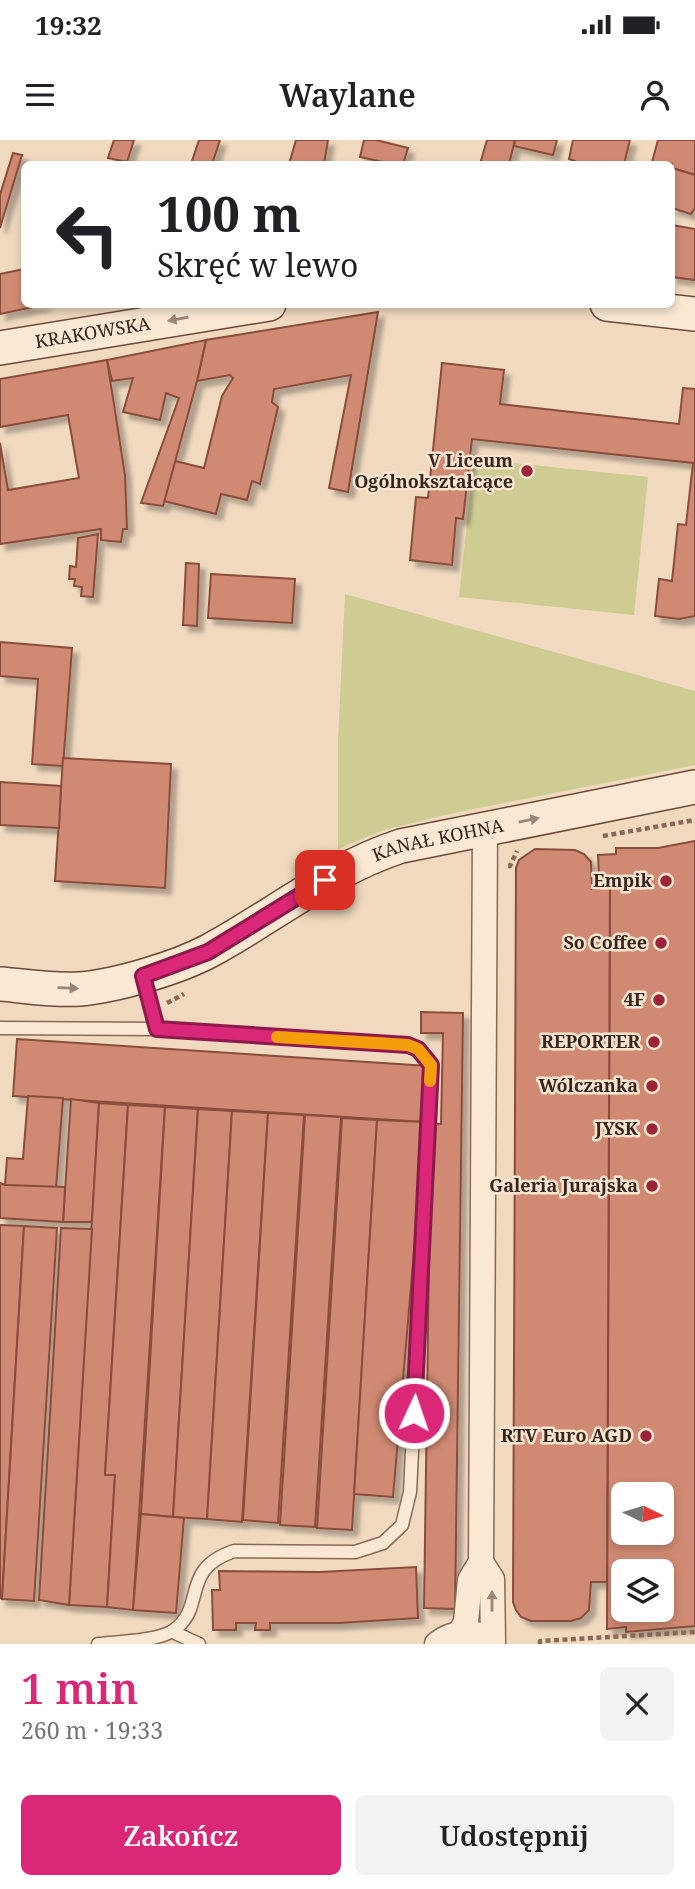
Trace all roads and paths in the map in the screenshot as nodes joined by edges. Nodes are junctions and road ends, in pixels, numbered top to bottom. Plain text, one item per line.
1 (245, 308) edge
2 (642, 308) edge
3 (695, 314) edge
4 (0, 348) edge
5 (695, 787) edge
6 (695, 820) edge
7 (485, 828) junction
8 (591, 837) dead end
9 (520, 848) dead end
10 (485, 866) junction
11 (143, 976) junction
12 (0, 984) edge
13 (187, 992) dead end
14 (151, 1009) junction
15 (0, 1028) edge
16 (157, 1029) junction
17 (481, 1562) junction
18 (173, 1632) junction
19 (695, 1632) edge
20 (460, 1633) junction
21 (493, 1643) edge
22 (98, 1644) edge
23 (199, 1644) edge
24 (436, 1644) edge
25 (540, 1644) edge

1 -> 4 street, KRAKOWSKA
2 - 3 street
7 -> 5 street, KANAŁ KOHNA
6 - 8 path
7 - 10 street
7 - 11 street, KANAŁ KOHNA
9 - 10 path
10 - 17 street
12 -> 11 street, KANAŁ KOHNA
11 - 14 lane
13 - 14 path
14 - 16 lane
15 - 16 lane
16 - 18 lane
17 - 20 street
21 -> 17 street
18 - 22 lane
18 - 23 lane
19 - 25 path
20 - 21 street
20 - 24 street

